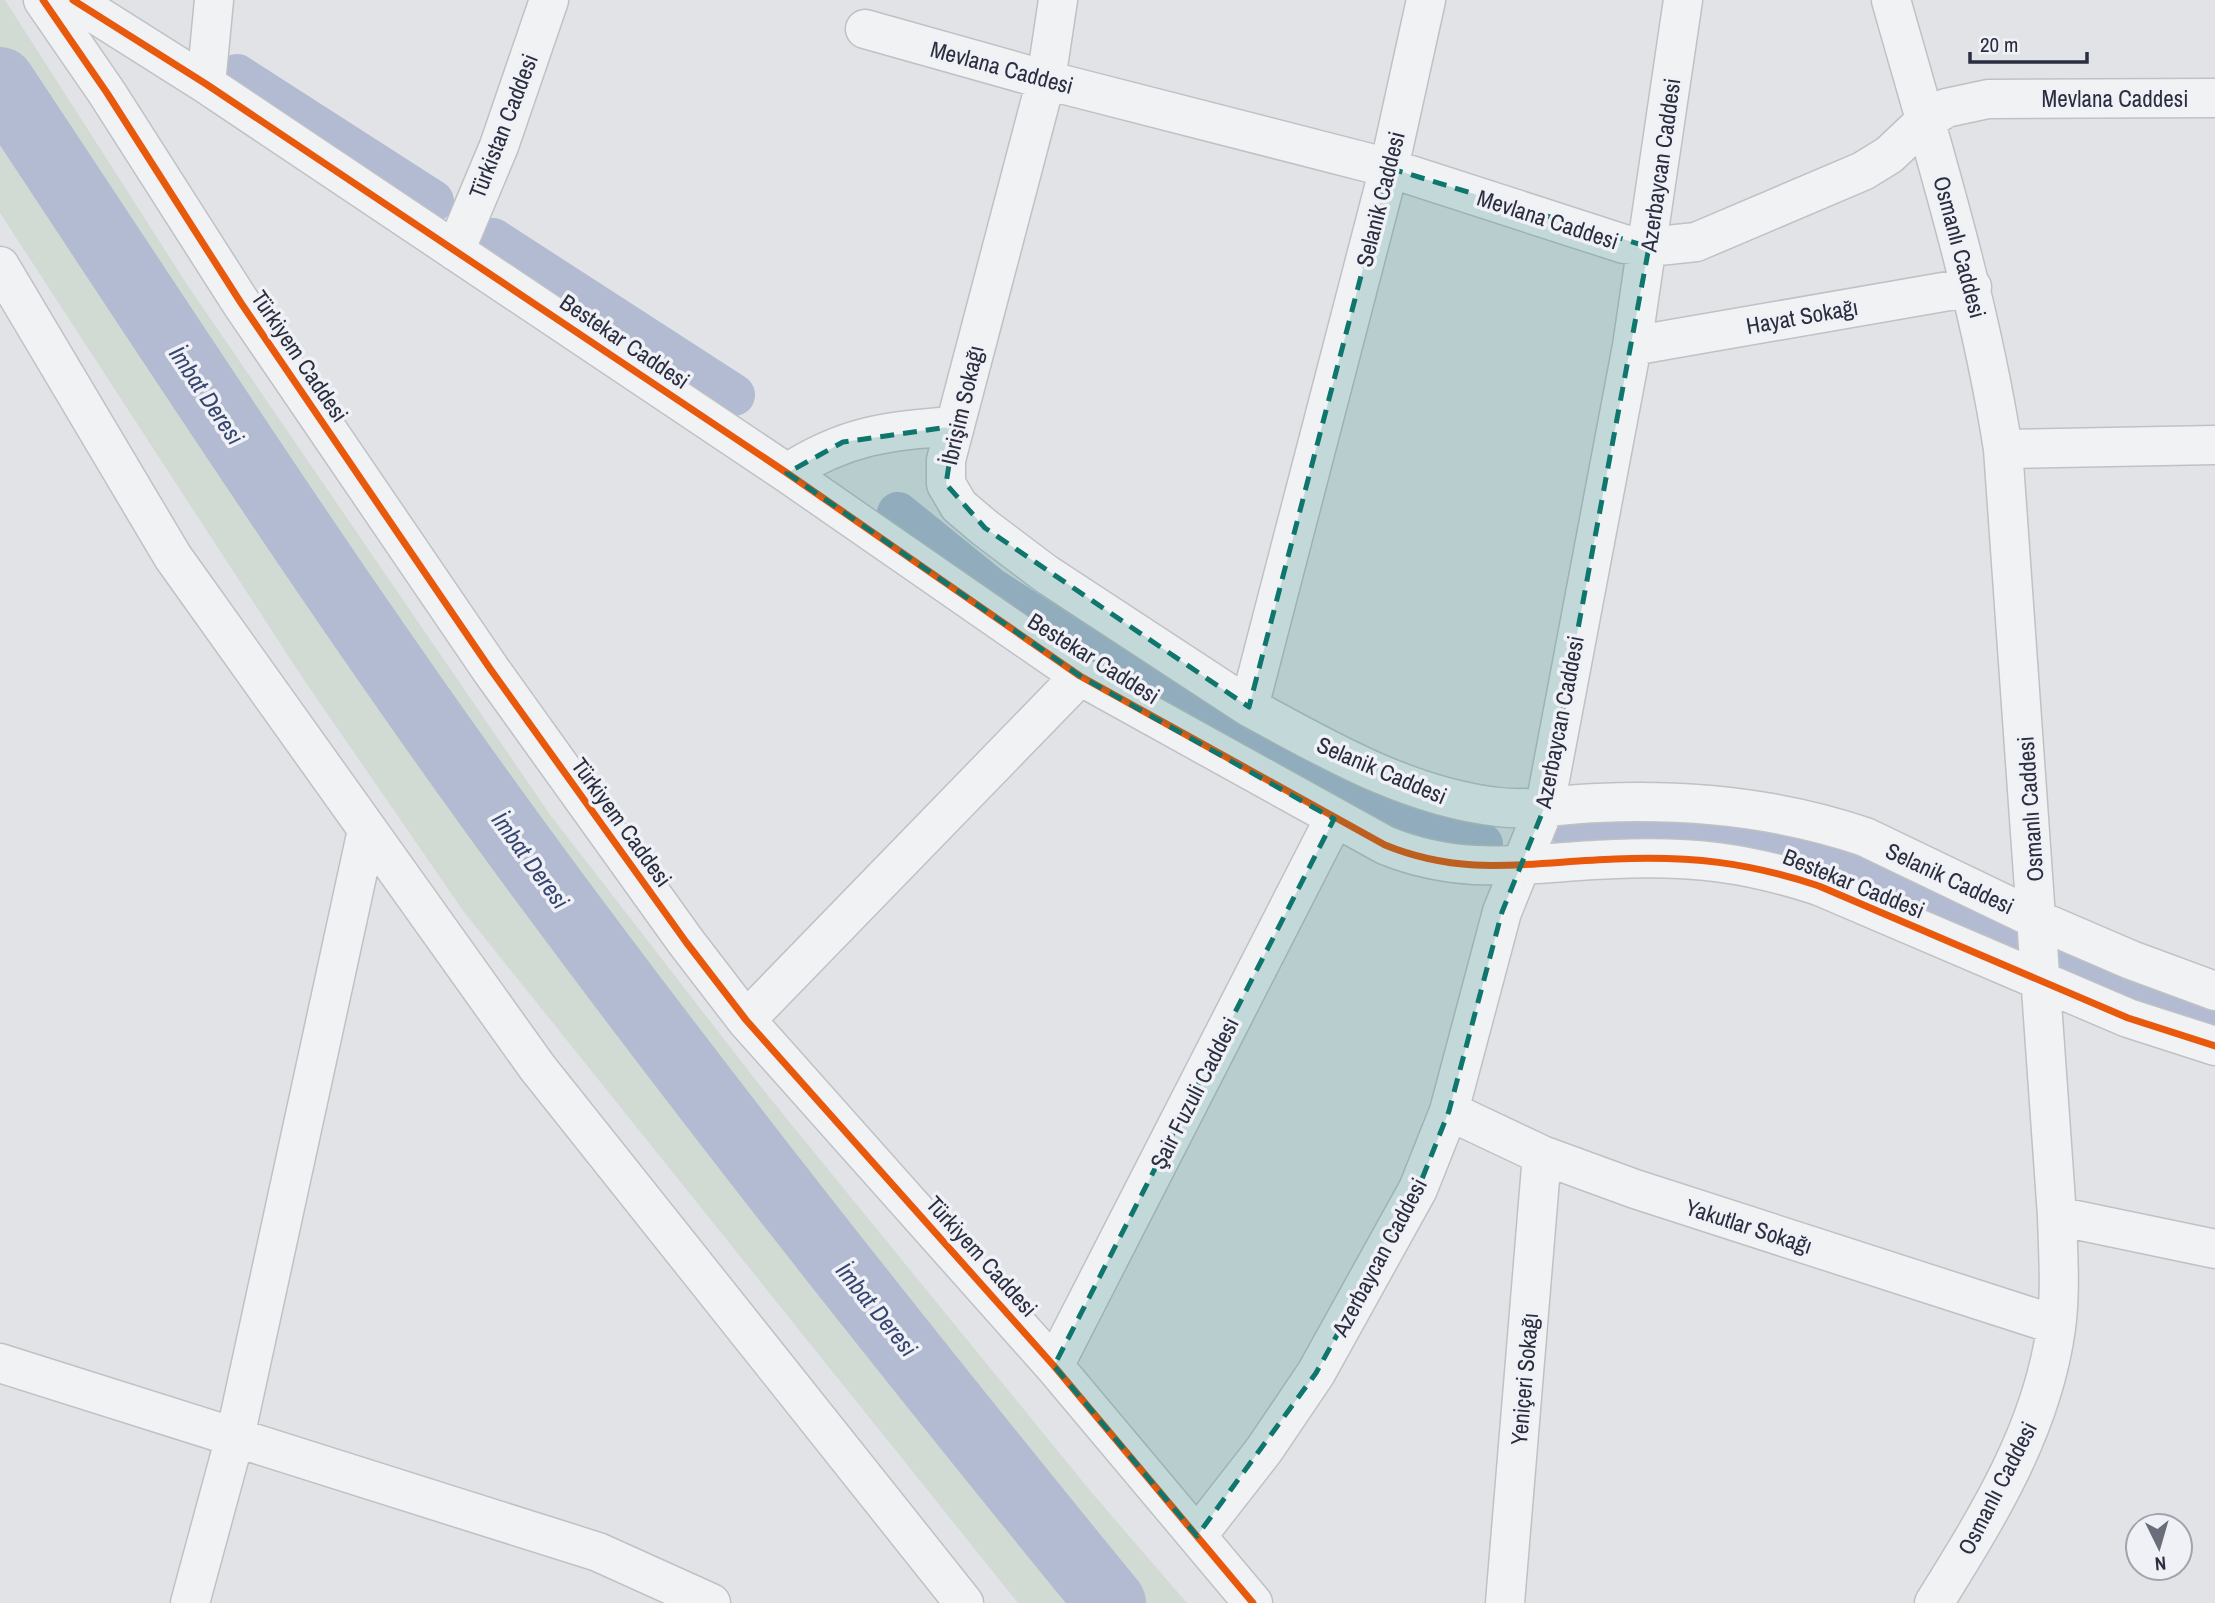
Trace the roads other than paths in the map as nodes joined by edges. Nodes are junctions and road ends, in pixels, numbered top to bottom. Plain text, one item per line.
1 (43, 0) edge
2 (73, 0) edge
3 (214, 0) edge
4 (549, 0) edge
5 (1058, 0) edge
6 (1426, 0) edge
7 (1683, 0) edge
8 (1891, 0) edge
9 (865, 29) dead end
10 (1045, 80) junction
11 (206, 84) junction
12 (2215, 98) edge
13 (1925, 121) junction
14 (1390, 168) junction
15 (1649, 247) junction
16 (454, 251) junction
17 (0, 266) edge
18 (1972, 286) junction
19 (1632, 346) junction
20 (956, 426) junction
21 (2215, 444) edge
22 (2003, 449) junction
23 (787, 473) junction
24 (1080, 676) junction
25 (1249, 707) junction
26 (1545, 806) junction
27 (1334, 819) junction
28 (367, 831) junction
29 (1520, 867) junction
30 (2038, 920) junction
31 (2041, 982) junction
32 (2215, 991) edge
33 (746, 1020) junction
34 (2215, 1046) edge
35 (1449, 1111) junction
36 (1542, 1155) junction
37 (2057, 1216) junction
38 (2215, 1249) edge
39 (2056, 1325) junction
40 (0, 1363) edge
41 (1054, 1366) junction
42 (235, 1437) junction
43 (1197, 1536) junction
44 (190, 1603) edge
45 (711, 1603) edge
46 (964, 1603) edge
47 (1253, 1603) edge
48 (1505, 1603) edge
49 (1934, 1603) edge

1 - 33 street, Türkiyem Caddesi
2 - 11 street, Bestekar Caddesi
3 - 11 street
4 - 16 street, Türkistan Caddesi
5 - 10 street, İbrişim Sokağı
6 - 14 street, Selanik Caddesi
7 - 15 street, Azerbaycan Caddesi
8 - 13 street, Osmanlı Caddesi
9 - 10 street, Mevlana Caddesi
10 - 14 street, Mevlana Caddesi
10 - 20 street, İbrişim Sokağı
11 - 16 street, Bestekar Caddesi
12 - 13 street, Mevlana Caddesi
13 - 15 street, Mevlana Caddesi
13 - 18 street, Osmanlı Caddesi
14 - 15 street, Mevlana Caddesi
14 - 25 street, Selanik Caddesi
15 - 19 street, Azerbaycan Caddesi
16 - 23 street, Bestekar Caddesi
17 - 28 street
18 - 19 street, Hayat Sokağı
18 - 22 street, Osmanlı Caddesi
19 - 26 street, Azerbaycan Caddesi
20 - 23 street
20 - 25 street, İbrişim Sokağı
21 - 22 street
22 - 30 street, Osmanlı Caddesi
23 - 24 street, Bestekar Caddesi
24 - 27 street, Bestekar Caddesi
24 - 33 street
25 - 26 street, Selanik Caddesi
26 - 29 street, Azerbaycan Caddesi
26 - 30 street, Selanik Caddesi
27 - 29 street, Bestekar Caddesi
27 - 41 street, Şair Fuzuli Caddesi
28 - 42 street
28 - 46 street
29 - 31 street, Bestekar Caddesi
29 - 35 street, Azerbaycan Caddesi
30 - 31 street, Osmanlı Caddesi
30 - 32 street, Selanik Caddesi
31 - 34 street, Bestekar Caddesi
31 - 37 street, Osmanlı Caddesi
33 - 41 street, Türkiyem Caddesi
35 - 36 street, Yakutlar Sokağı
35 - 43 street, Azerbaycan Caddesi
36 - 39 street, Yakutlar Sokağı
36 - 48 street, Yeniçeri Sokağı
37 - 38 street
37 - 39 street, Osmanlı Caddesi
39 - 49 street, Osmanlı Caddesi
40 - 42 street
41 - 43 street, Türkiyem Caddesi
42 - 44 street
42 - 45 street
43 - 47 street, Türkiyem Caddesi

